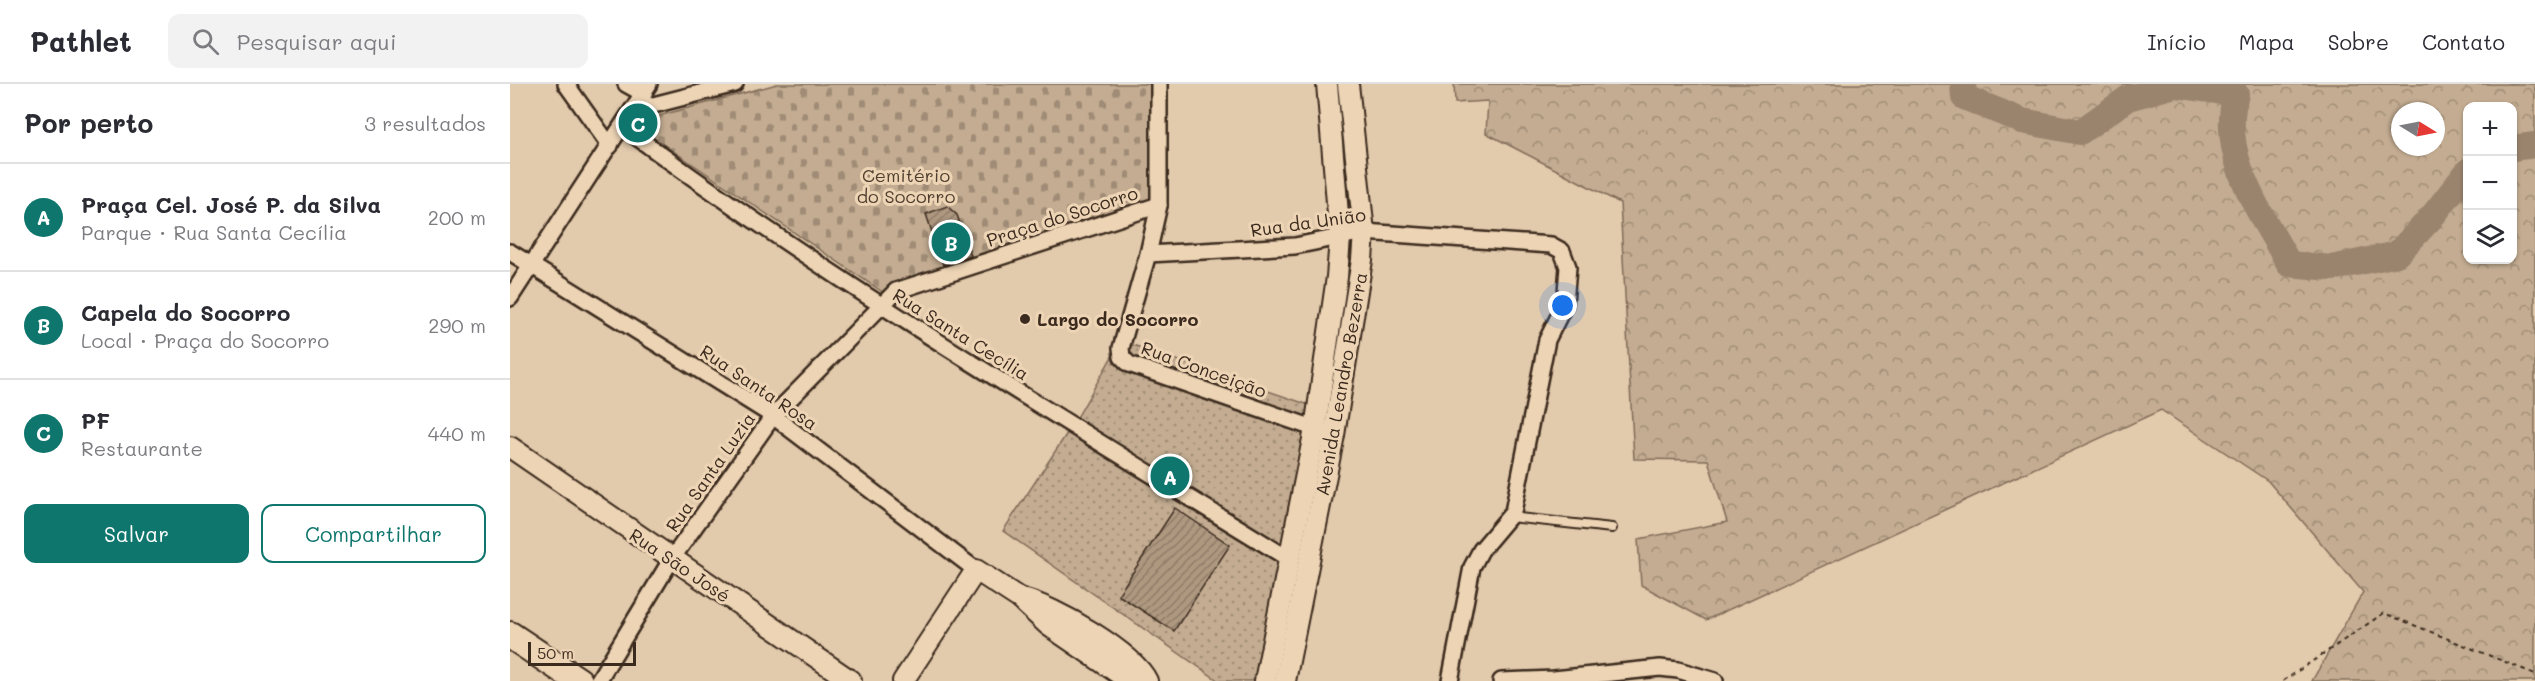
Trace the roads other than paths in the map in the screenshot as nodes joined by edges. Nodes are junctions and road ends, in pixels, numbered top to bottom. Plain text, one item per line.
1 (566, 84) edge
2 (626, 84) edge
3 (735, 84) edge
4 (1159, 84) edge
5 (1327, 84) edge
6 (1348, 84) edge
7 (647, 89) edge
8 (634, 111) junction
9 (623, 127) junction
10 (610, 146) junction
11 (1159, 205) junction
12 (1364, 232) junction
13 (1340, 238) junction
14 (510, 252) edge
15 (1148, 254) junction
16 (531, 265) junction
17 (510, 298) edge
18 (881, 308) junction
19 (773, 417) junction
20 (1315, 429) junction
21 (1334, 435) junction
22 (510, 447) edge
23 (1510, 517) junction
24 (1612, 528) dead end
25 (1289, 559) junction
26 (671, 560) junction
27 (976, 570) junction
28 (1019, 598) junction
29 (510, 635) edge
30 (1554, 680) edge
31 (579, 681) edge
32 (598, 681) edge
33 (851, 681) edge
34 (903, 681) edge
35 (1135, 681) edge
36 (1147, 681) edge
37 (1265, 681) edge
38 (1285, 681) edge
39 (1450, 681) edge
40 (1501, 681) edge
41 (1715, 681) edge

1 - 10 street
2 - 7 street
3 - 8 street
4 - 11 street, Rua Conceição
5 - 13 street, Avenida Leandro Bezerra
6 - 12 street, Avenida Leandro Bezerra
7 - 8 street
8 - 9 street
9 - 10 street
9 - 18 street, Rua Santa Cecília
10 - 16 street
11 - 15 street, Rua Conceição
11 - 18 street, Praça do Socorro
12 - 13 street, Rua da União
12 - 21 street, Avenida Leandro Bezerra
12 - 23 street, Rua da União
13 - 15 street, Rua da União
13 - 20 street, Avenida Leandro Bezerra
14 - 16 street, Rua Santa Rosa
15 - 20 street, Rua Conceição
16 - 17 street
16 - 19 street, Rua Santa Rosa
18 - 19 street, Rua Santa Luzia
18 - 25 street, Rua Santa Cecília
19 - 26 street, Rua Santa Luzia
19 - 27 street, Rua Santa Rosa
20 - 21 street, Rua Conceição
20 - 25 street, Avenida Leandro Bezerra
21 - 38 street, Avenida Leandro Bezerra
22 - 26 street, Rua São José
23 - 24 lane
23 - 39 street
25 - 37 street, Avenida Leandro Bezerra
26 - 32 street, Rua Santa Luzia
26 - 33 street, Rua São José
27 - 28 street
27 - 34 street
28 - 35 street
28 - 36 street
29 - 31 highway
30 - 40 street
30 - 41 street

